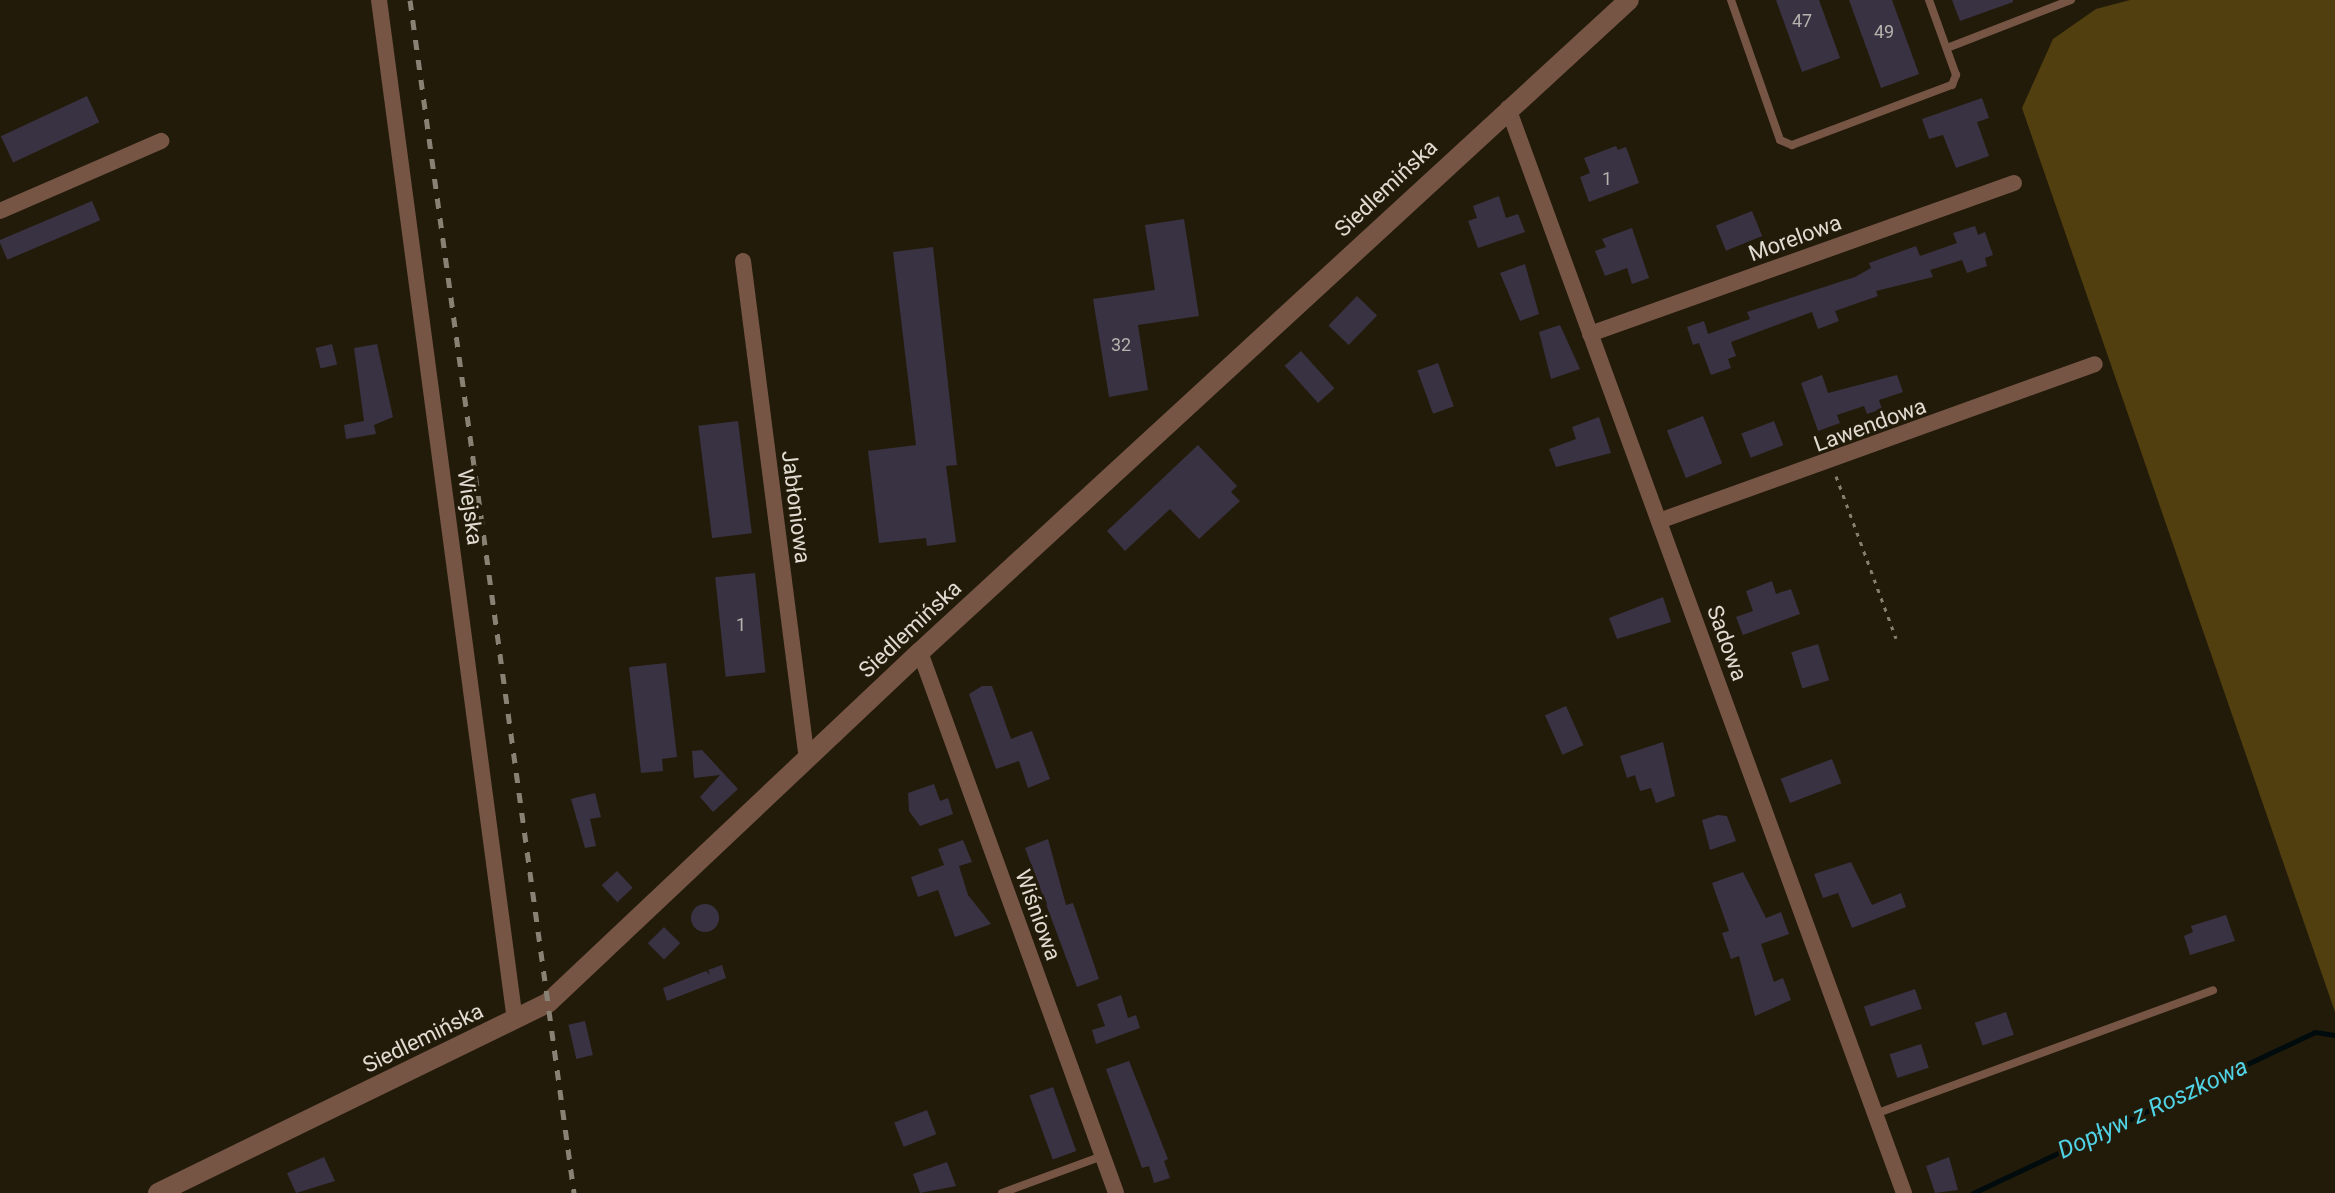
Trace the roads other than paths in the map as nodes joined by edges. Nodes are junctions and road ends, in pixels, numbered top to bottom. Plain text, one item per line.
1 (379, 0) edge
2 (1629, 0) edge
3 (1731, 0) edge
4 (1929, 0) edge
5 (2071, 0) edge
6 (1947, 48) junction
7 (1508, 108) junction
8 (161, 141) dead end
9 (2014, 183) dead end
10 (0, 211) edge
11 (743, 261) dead end
12 (1590, 334) junction
13 (2095, 364) dead end
14 (1659, 521) junction
15 (920, 652) junction
16 (807, 760) junction
17 (2213, 990) dead end
18 (515, 1020) junction
19 (1875, 1114) junction
20 (1102, 1156) junction
21 (158, 1193) edge
22 (1002, 1193) edge
23 (1116, 1193) edge
24 (1904, 1193) edge

1 - 18 street, Wiejska
2 - 7 street, Siedlemińska
3 - 6 lane
4 - 6 lane
5 - 6 lane
7 - 12 street, Sadowa
7 - 15 street, Siedlemińska
8 - 10 street
9 - 12 street, Morelowa
11 - 16 street, Jabłoniowa
12 - 14 street, Sadowa
13 - 14 street, Lawendowa
14 - 19 street, Sadowa
15 - 16 street, Siedlemińska
15 - 20 street, Wiśniowa
16 - 18 street, Siedlemińska
17 - 19 lane
18 - 21 street, Siedlemińska
19 - 24 street, Sadowa
20 - 22 lane
20 - 23 street, Wiśniowa

